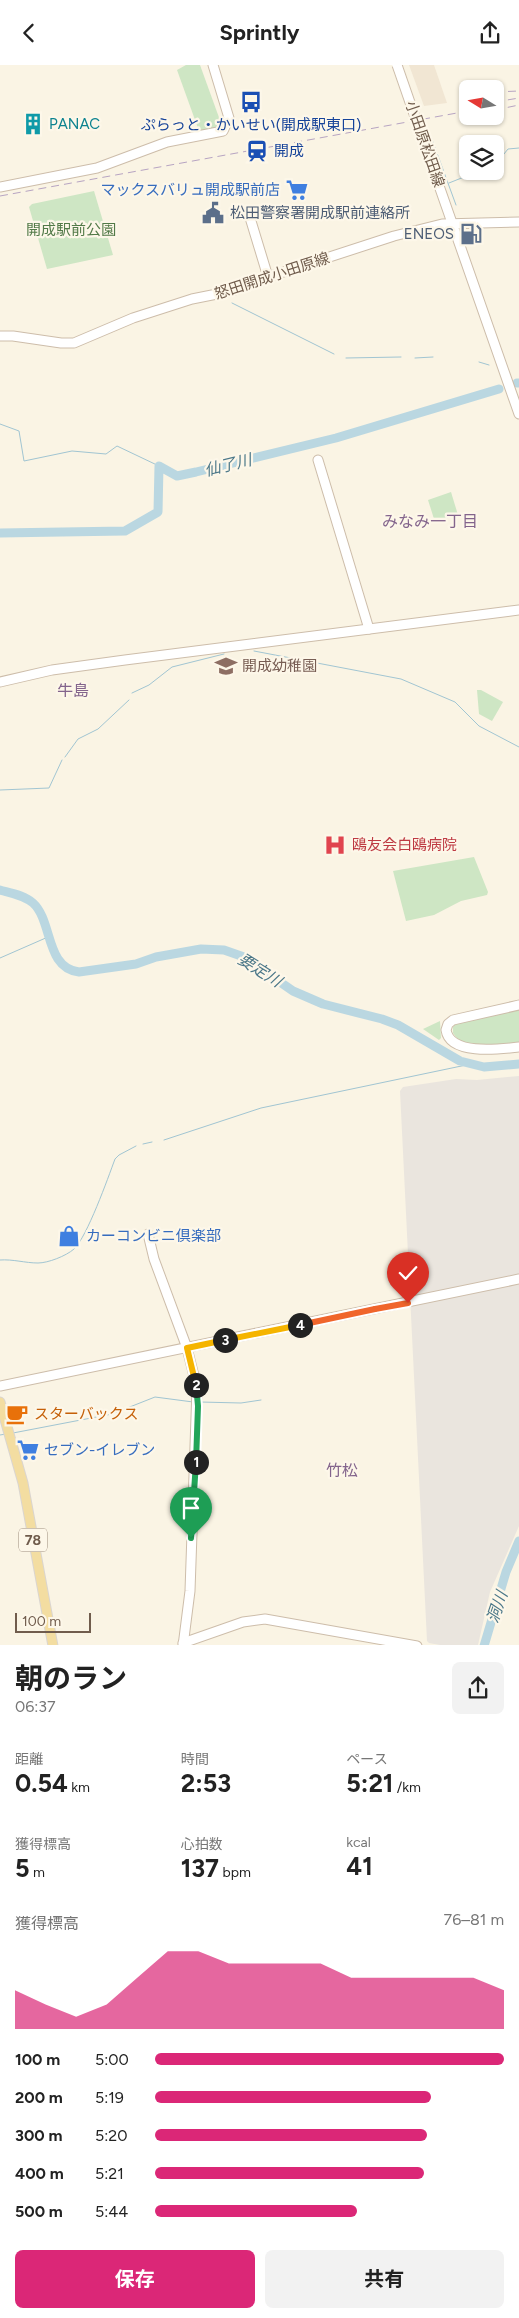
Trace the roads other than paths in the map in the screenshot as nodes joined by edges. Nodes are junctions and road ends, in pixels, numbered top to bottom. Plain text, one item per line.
1 (213, 65) edge
2 (397, 65) edge
3 (0, 187) edge
4 (251, 221) dead end
5 (519, 222) edge
6 (453, 224) junction
7 (268, 277) junction
8 (0, 336) edge
9 (519, 414) edge
10 (318, 460) dead end
11 (519, 610) edge
12 (370, 629) junction
13 (0, 682) edge
14 (519, 1005) edge
15 (519, 1047) edge
16 (148, 1234) dead end
17 (519, 1279) edge
18 (187, 1348) junction
19 (0, 1386) edge
20 (0, 1402) edge
21 (183, 1644) edge
22 (53, 1645) edge
23 (417, 1645) edge

1 - 3 street
2 - 6 street, 小田原松田線, bridge
4 - 7 street
5 - 6 street, 怒田開成小田原線
6 - 7 street, 怒田開成小田原線
6 - 9 street, 小田原松田線
7 - 8 street, 怒田開成小田原線
10 - 12 street
11 - 12 street
12 - 13 street
14 - 15 street
16 - 18 street
17 - 18 street
18 - 19 street
18 - 21 street
20 - 22 main road, 78
21 - 23 street

